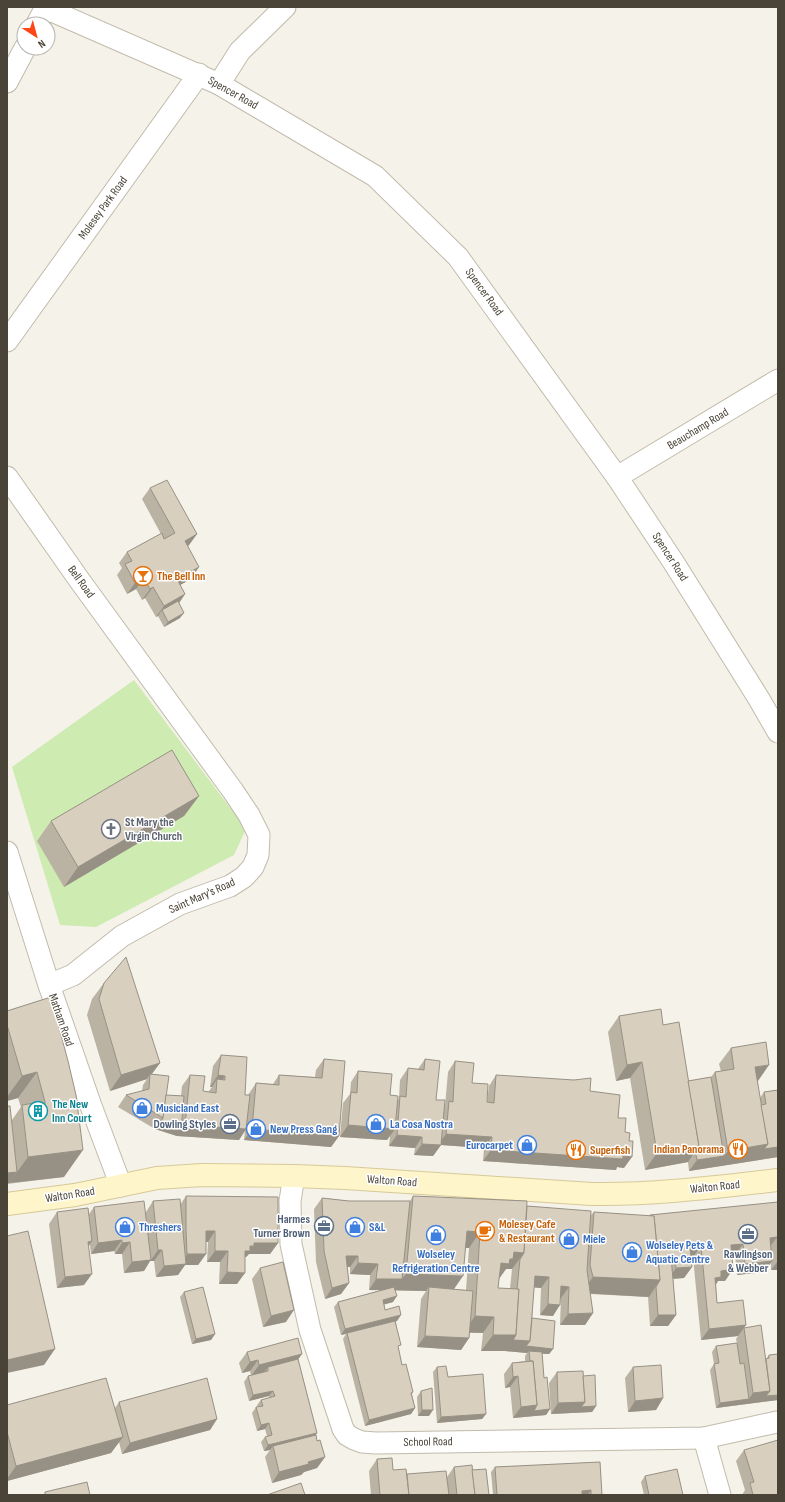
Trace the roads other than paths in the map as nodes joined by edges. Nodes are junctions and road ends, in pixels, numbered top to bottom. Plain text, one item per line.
1 (286, 7) edge
2 (43, 13) edge
3 (21, 56) edge
4 (200, 74) junction
5 (7, 82) edge
6 (219, 84) junction
7 (7, 341) edge
8 (778, 380) edge
9 (616, 476) junction
10 (7, 477) edge
11 (156, 685) joint
12 (778, 732) edge
13 (7, 852) edge
14 (49, 985) junction
15 (294, 1176) junction
16 (778, 1180) edge
17 (121, 1186) junction
18 (7, 1204) edge
19 (777, 1422) edge
20 (704, 1438) junction
21 (720, 1495) edge

1 - 6 street
2 - 4 street, Spencer Road
3 - 5 street
4 - 6 street, Spencer Road
4 - 7 street, Molesey Park Road
6 - 9 street, Spencer Road
8 - 9 street, Beauchamp Road
9 - 12 street, Spencer Road
10 - 11 street, Bell Road
11 - 14 street, Saint Mary's Road
13 - 14 street, Matham Road
14 - 17 street, Matham Road
15 - 16 main road, Walton Road
15 - 17 main road, Walton Road
15 - 20 street, School Road
17 - 18 main road, Walton Road
19 - 20 street, School Road
20 - 21 street

